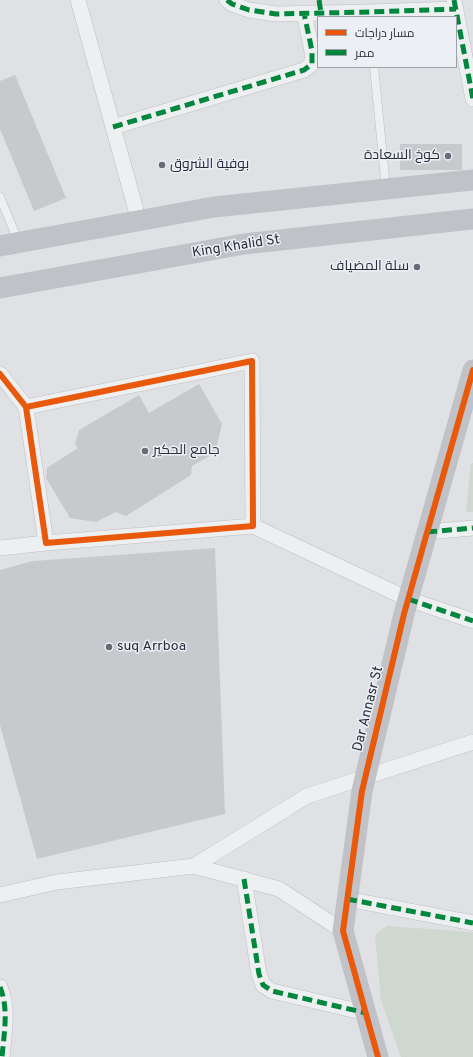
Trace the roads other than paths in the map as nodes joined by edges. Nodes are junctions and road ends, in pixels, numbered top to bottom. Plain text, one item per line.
1 (78, 0) edge
2 (227, 0) edge
3 (455, 4) edge
4 (320, 6) edge
5 (304, 14) junction
6 (369, 15) edge
7 (374, 68) edge
8 (473, 100) edge
9 (113, 127) junction
10 (473, 180) edge
11 (386, 189) junction
12 (0, 198) edge
13 (473, 219) edge
14 (139, 221) junction
15 (9, 244) edge
16 (0, 288) edge
17 (473, 370) edge
18 (0, 374) edge
19 (26, 407) junction
20 (253, 526) junction
21 (473, 528) edge
22 (427, 532) junction
23 (46, 543) junction
24 (0, 548) edge
25 (408, 599) junction
26 (473, 621) edge
27 (473, 742) edge
28 (365, 777) junction
29 (194, 866) junction
30 (244, 879) junction
31 (0, 895) edge
32 (347, 899) junction
33 (473, 923) edge
34 (343, 931) junction
35 (0, 987) edge
36 (366, 1013) junction
37 (2, 1057) edge
38 (378, 1057) edge

1 - 9 street
2 - 5 street
3 - 6 street
3 - 8 street
4 - 5 street
4 - 6 street
5 - 9 street
7 - 11 lane
9 - 14 street
10 - 11 main road
11 - 14 main road
12 - 15 lane
13 - 16 main road, King Khalid St
14 - 15 main road
17 - 22 main road, Dar Annasr St
18 - 19 street
19 - 20 street
19 - 23 street
20 - 23 street
20 - 25 street
21 - 22 street
22 - 25 main road, Dar Annasr St
23 - 24 street
25 - 26 street
25 - 28 main road, Dar Annasr St
27 - 28 street
28 - 29 street
28 - 32 main road, Dar Annasr St
29 - 30 street
29 - 31 street
30 - 34 street
30 - 36 street
32 - 33 street
32 - 34 main road, Dar Annasr St
34 - 36 main road, Dar Annasr St
35 - 37 street
36 - 38 main road, Dar Annasr St

